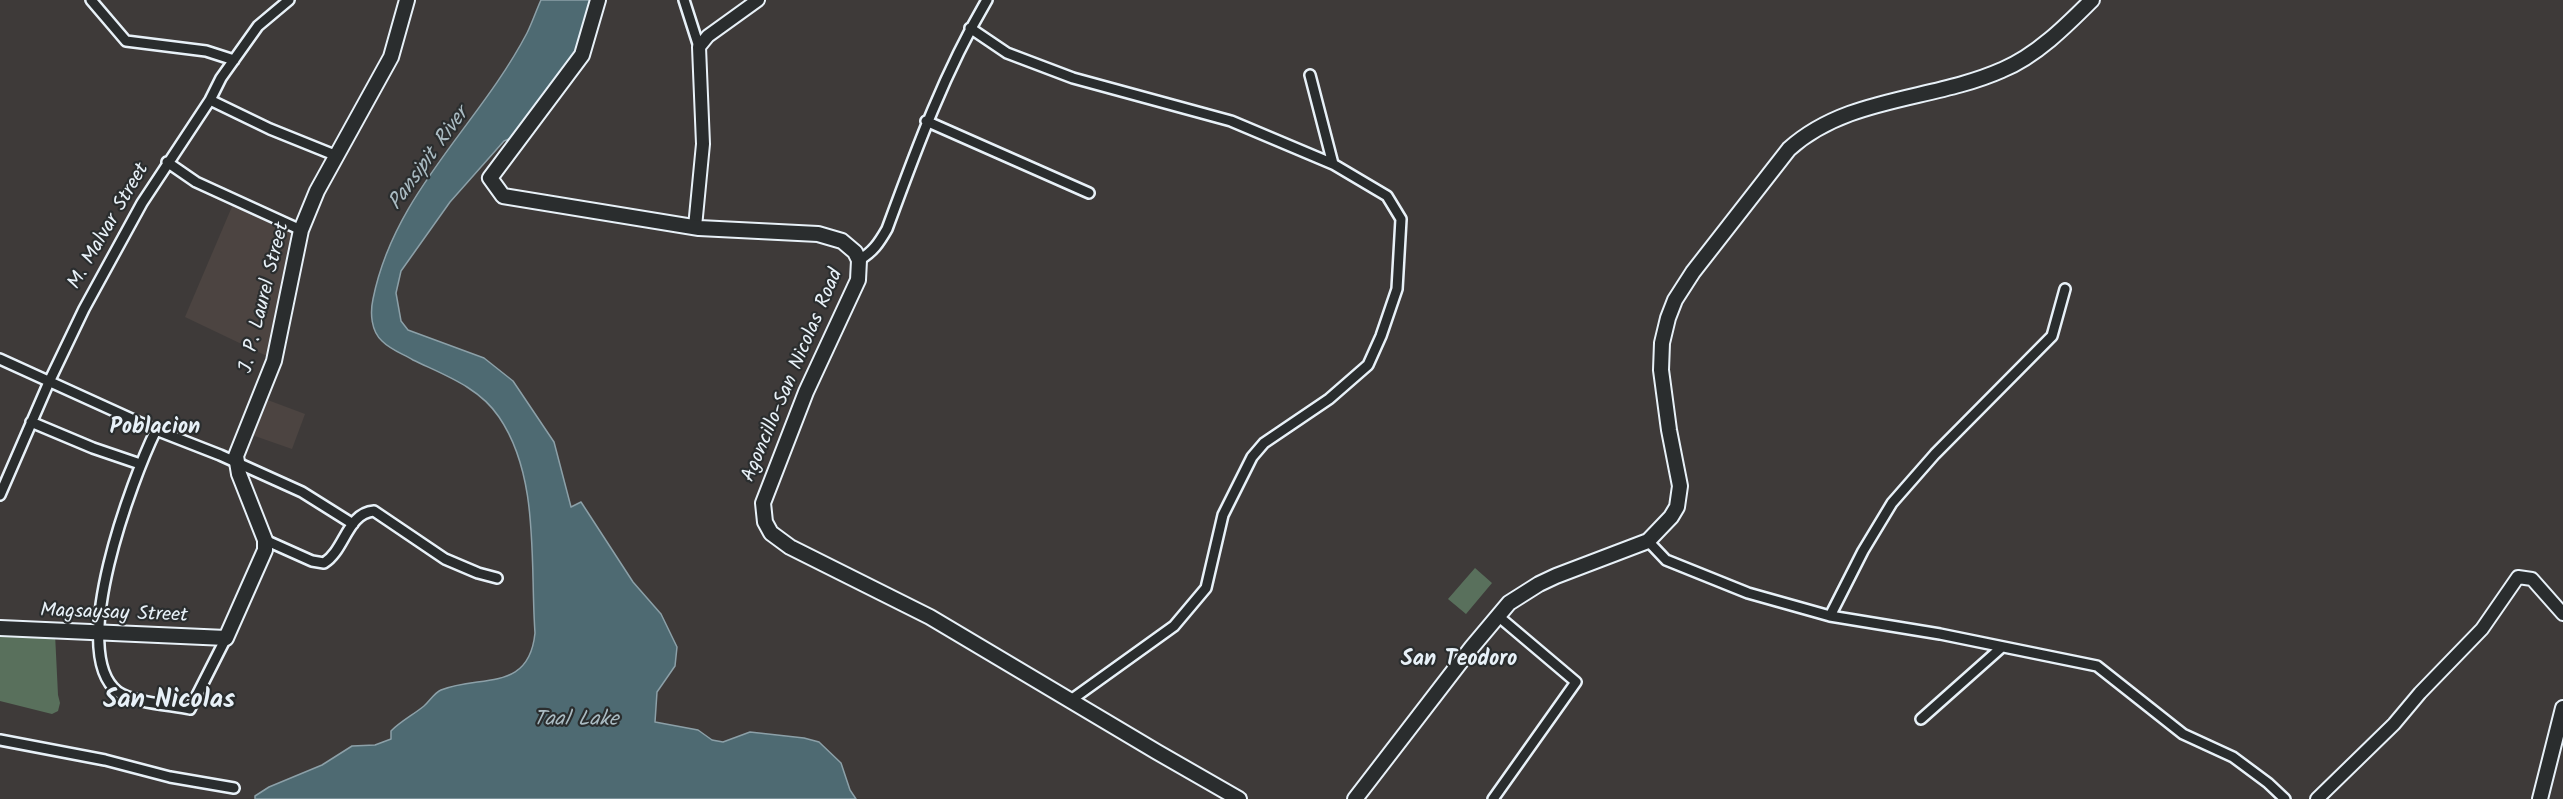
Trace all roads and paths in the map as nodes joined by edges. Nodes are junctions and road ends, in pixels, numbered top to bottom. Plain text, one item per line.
1 (91, 0) edge
2 (289, 0) edge
3 (407, 0) edge
4 (598, 0) edge
5 (684, 0) edge
6 (758, 0) edge
7 (987, 0) edge
8 (2092, 0) edge
9 (970, 28) junction
10 (699, 47) junction
11 (234, 60) junction
12 (1310, 75) dead end
13 (210, 100) junction
14 (926, 121) junction
15 (337, 156) junction
16 (167, 162) junction
17 (1333, 164) junction
18 (1089, 193) dead end
19 (695, 227) junction
20 (301, 230) junction
21 (859, 260) junction
22 (2065, 289) dead end
23 (0, 359) edge
24 (49, 382) junction
25 (31, 422) junction
26 (156, 430) junction
27 (237, 463) junction
28 (140, 464) junction
29 (0, 495) edge
30 (352, 524) junction
31 (265, 540) junction
32 (1648, 541) junction
33 (497, 578) dead end
34 (2563, 614) edge
35 (1498, 616) junction
36 (1830, 616) junction
37 (0, 628) edge
38 (100, 631) junction
39 (226, 638) junction
40 (2002, 647) junction
41 (1071, 700) junction
42 (2563, 708) edge
43 (1922, 720) dead end
44 (0, 740) edge
45 (234, 788) dead end
46 (1239, 799) edge
47 (1355, 799) edge
48 (1493, 799) edge
49 (2285, 799) edge
50 (2317, 799) edge
51 (2540, 799) edge

1 - 11 street
2 - 11 street, M. Malvar Street
3 - 15 main road, J. P. Laurel Street
4 - 19 main road, Agoncillo-San Nicolas Road
5 - 10 street
6 - 10 street
7 - 9 street
8 - 32 main road
9 - 14 street
9 - 17 street
10 - 19 street
11 - 13 street, M. Malvar Street
12 - 17 street
13 - 15 street
13 - 16 street, M. Malvar Street
14 - 18 street
14 - 21 street
15 - 20 main road, J. P. Laurel Street
16 - 20 street
16 - 24 street, M. Malvar Street
17 - 41 street
19 - 21 main road, Agoncillo-San Nicolas Road
20 - 27 main road, J. P. Laurel Street
21 - 41 main road, Agoncillo-San Nicolas Road
22 - 36 street
23 - 24 street
24 - 25 street, M. Malvar Street
24 - 26 street
25 - 28 street
25 - 29 street, M. Malvar Street
26 - 27 street
26 - 28 street
27 - 30 street
27 - 31 main road
28 - 38 street
30 - 31 street
30 - 33 street
31 - 39 main road
32 - 35 main road
32 - 36 street
34 - 50 street
35 - 47 main road
35 - 48 street
36 - 40 street
37 - 38 main road, Magsaysay Street
38 - 39 main road, Magsaysay Street
38 - 39 street
40 - 43 street
40 - 49 street
41 - 46 main road, Agoncillo-San Nicolas Road
42 - 51 main road
44 - 45 street

